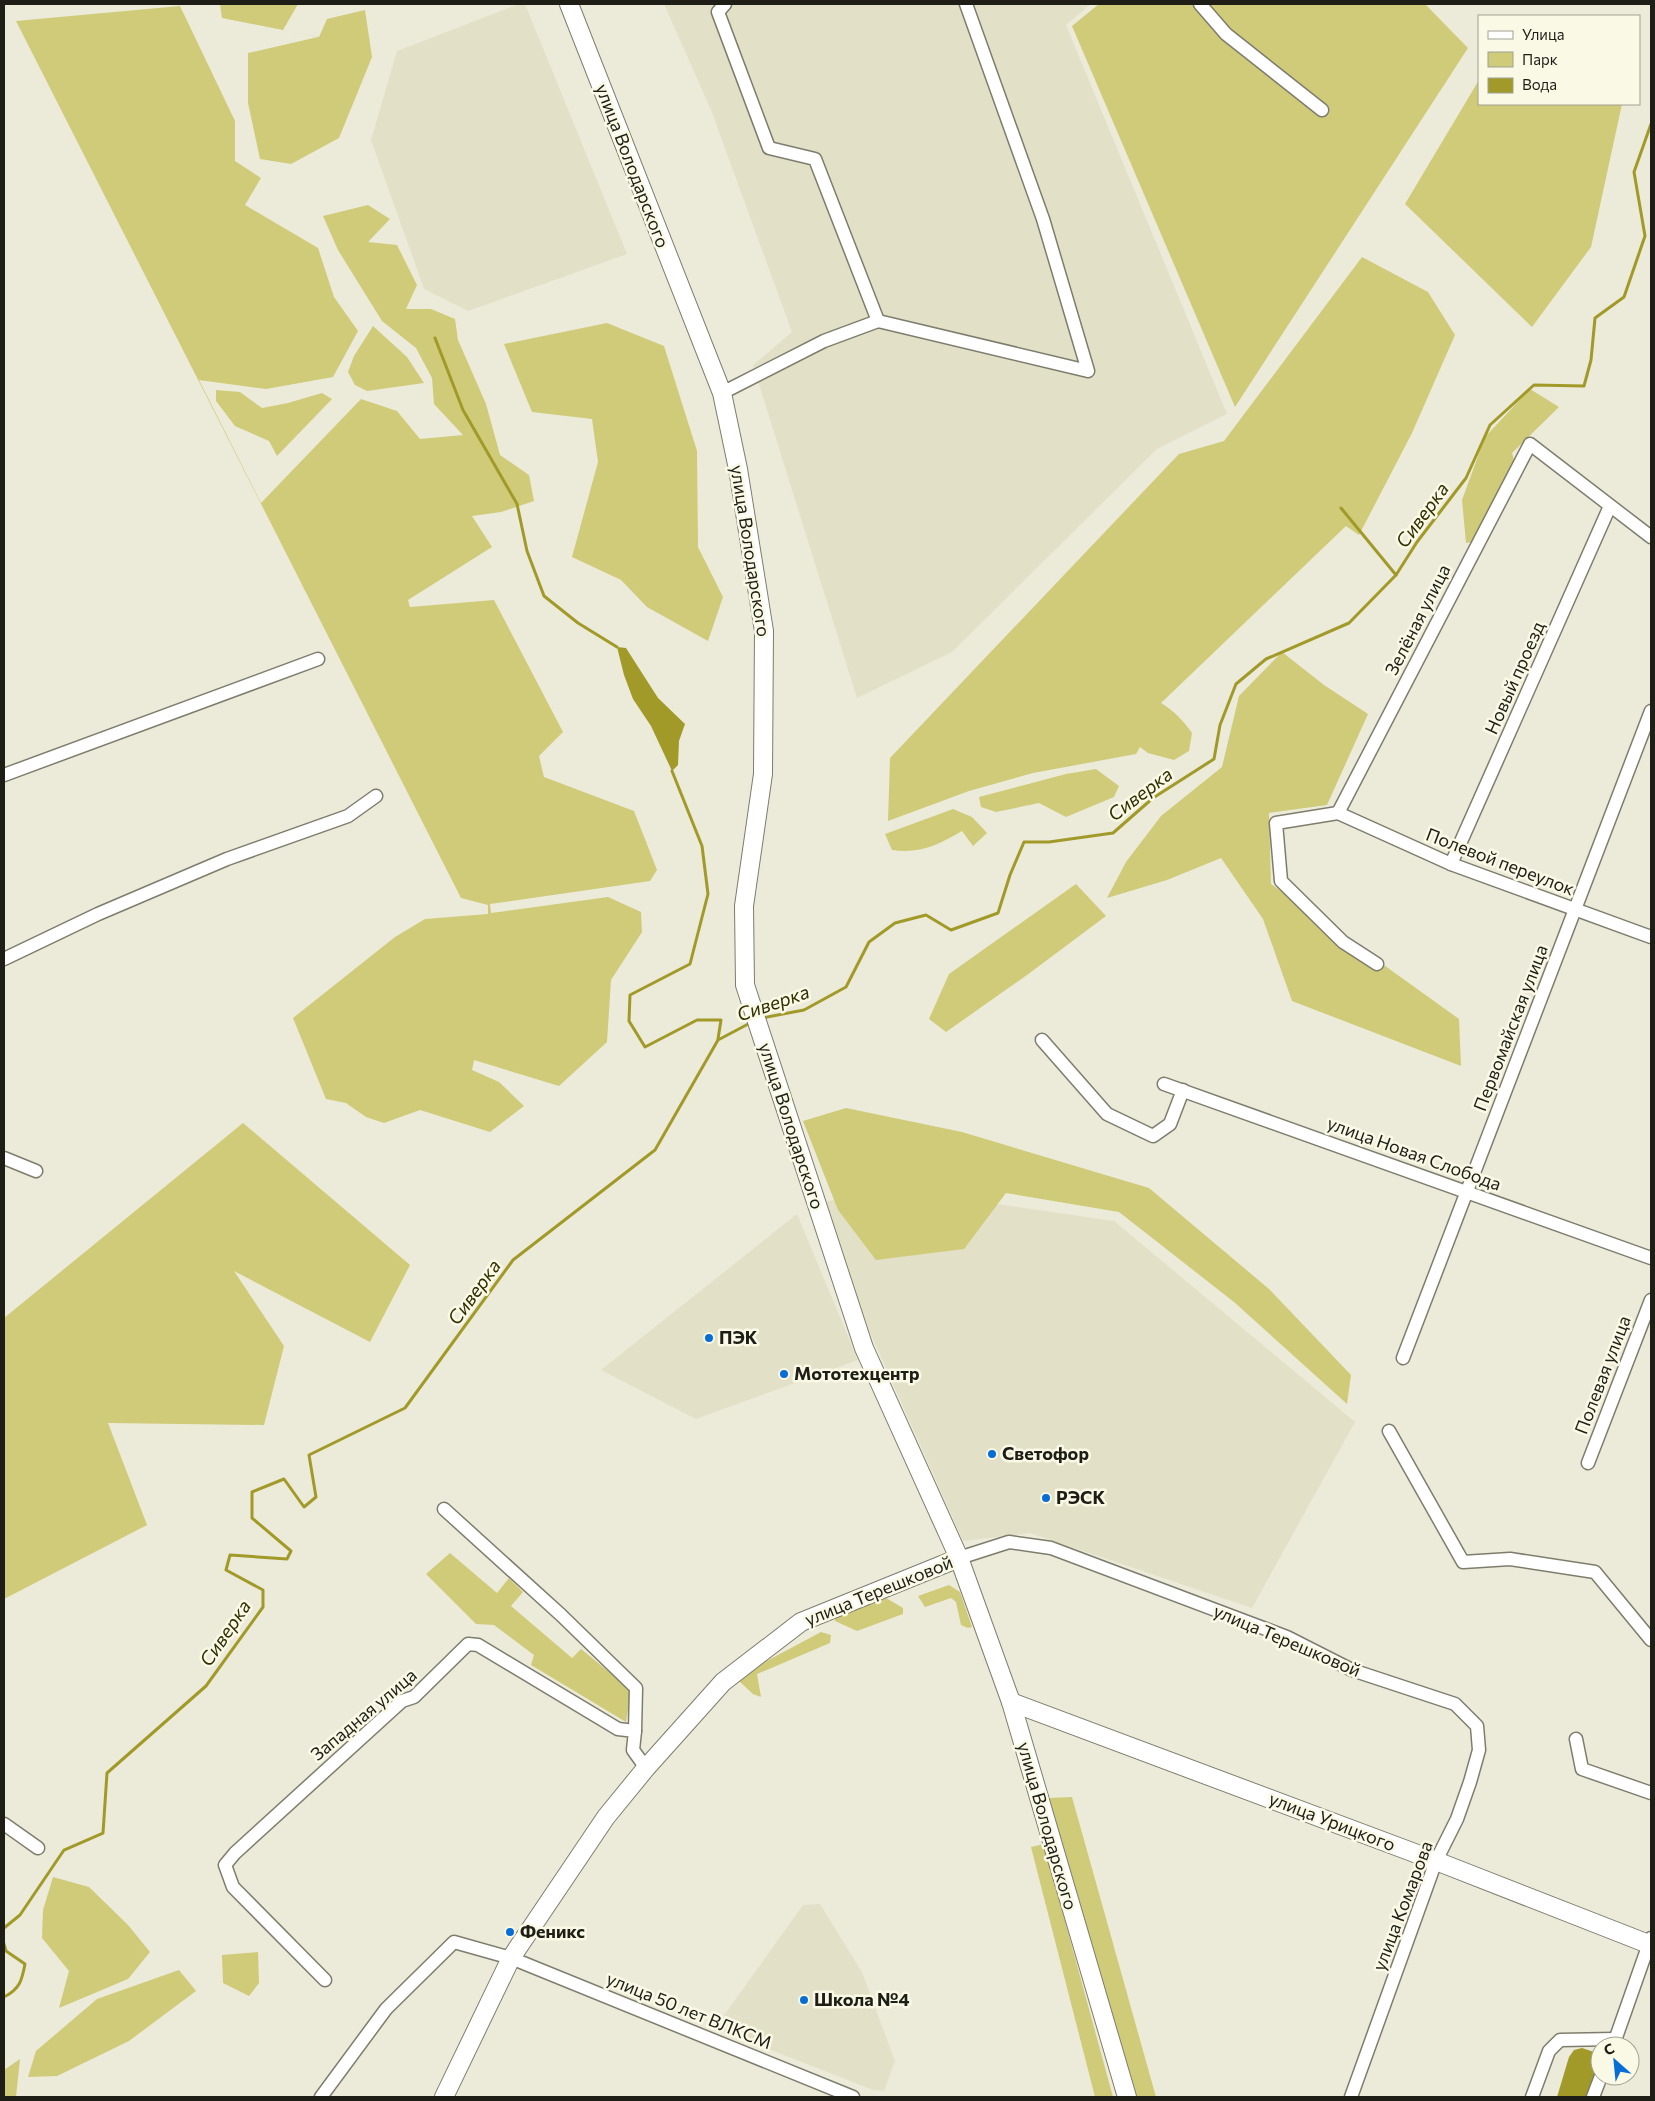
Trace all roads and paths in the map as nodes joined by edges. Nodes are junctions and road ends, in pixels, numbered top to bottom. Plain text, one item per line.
1 (569, 4) edge
2 (725, 4) edge
3 (966, 4) edge
4 (1200, 4) edge
5 (1322, 110) dead end
6 (878, 320) junction
7 (722, 393) junction
8 (1610, 506) junction
9 (1651, 537) edge
10 (318, 659) dead end
11 (1651, 711) edge
12 (4, 775) edge
13 (376, 796) dead end
14 (1338, 813) junction
15 (1451, 864) junction
16 (1576, 910) junction
17 (1651, 937) edge
18 (4, 959) edge
19 (1377, 964) dead end
20 (1042, 1040) dead end
21 (1164, 1084) dead end
22 (1182, 1090) junction
23 (4, 1158) edge
24 (36, 1171) dead end
25 (1468, 1191) junction
26 (1651, 1258) edge
27 (1651, 1300) edge
28 (1403, 1358) dead end
29 (1390, 1431) dead end
30 (1588, 1463) dead end
31 (444, 1508) dead end
32 (959, 1558) junction
33 (1651, 1640) edge
34 (1011, 1702) junction
35 (1477, 1726) joint
36 (635, 1731) junction
37 (1576, 1739) dead end
38 (646, 1768) junction
39 (1651, 1793) edge
40 (4, 1824) edge
41 (38, 1848) dead end
42 (1436, 1861) junction
43 (1650, 1942) edge
44 (511, 1958) junction
45 (325, 1980) dead end
46 (1616, 2036) edge
47 (1590, 2042) edge
48 (321, 2097) edge
49 (444, 2097) edge
50 (853, 2097) edge
51 (1126, 2097) edge
52 (1351, 2097) edge
53 (1532, 2097) edge

1 - 7 main road, улица Володарского
2 - 6 street
3 - 6 street
4 - 5 street
6 - 7 street
7 - 32 main road, улица Володарского
8 - 9 street
8 - 14 street, Зелёная улица
8 - 15 street, Новый проезд
10 - 12 street
11 - 16 street, Первомайская улица
13 - 18 street
14 - 15 street, Полевой переулок
14 - 19 street
15 - 16 street, Полевой переулок
16 - 17 street, Полевой переулок
16 - 25 street, Первомайская улица
20 - 22 street
21 - 22 street, улица Новая Слобода
22 - 25 street, улица Новая Слобода
23 - 24 street
25 - 26 street, улица Новая Слобода
25 - 28 street, Первомайская улица
27 - 30 street, Полевая улица
29 - 33 street
31 - 36 street
32 - 34 main road, улица Володарского
32 - 35 street, улица Терешковой
32 - 38 main road, улица Терешковой
34 - 42 main road, улица Урицкого
34 - 51 main road, улица Володарского
35 - 42 street, улица Комарова
36 - 38 street
36 - 45 street, Западная улица
37 - 39 street
38 - 44 main road, улица Терешковой
40 - 41 street
42 - 43 main road, улица Урицкого
42 - 52 street, улица Комарова
43 - 46 street
44 - 48 street
44 - 49 main road, улица Терешковой
44 - 50 street, улица 50 лет ВЛКСМ
47 - 53 street

